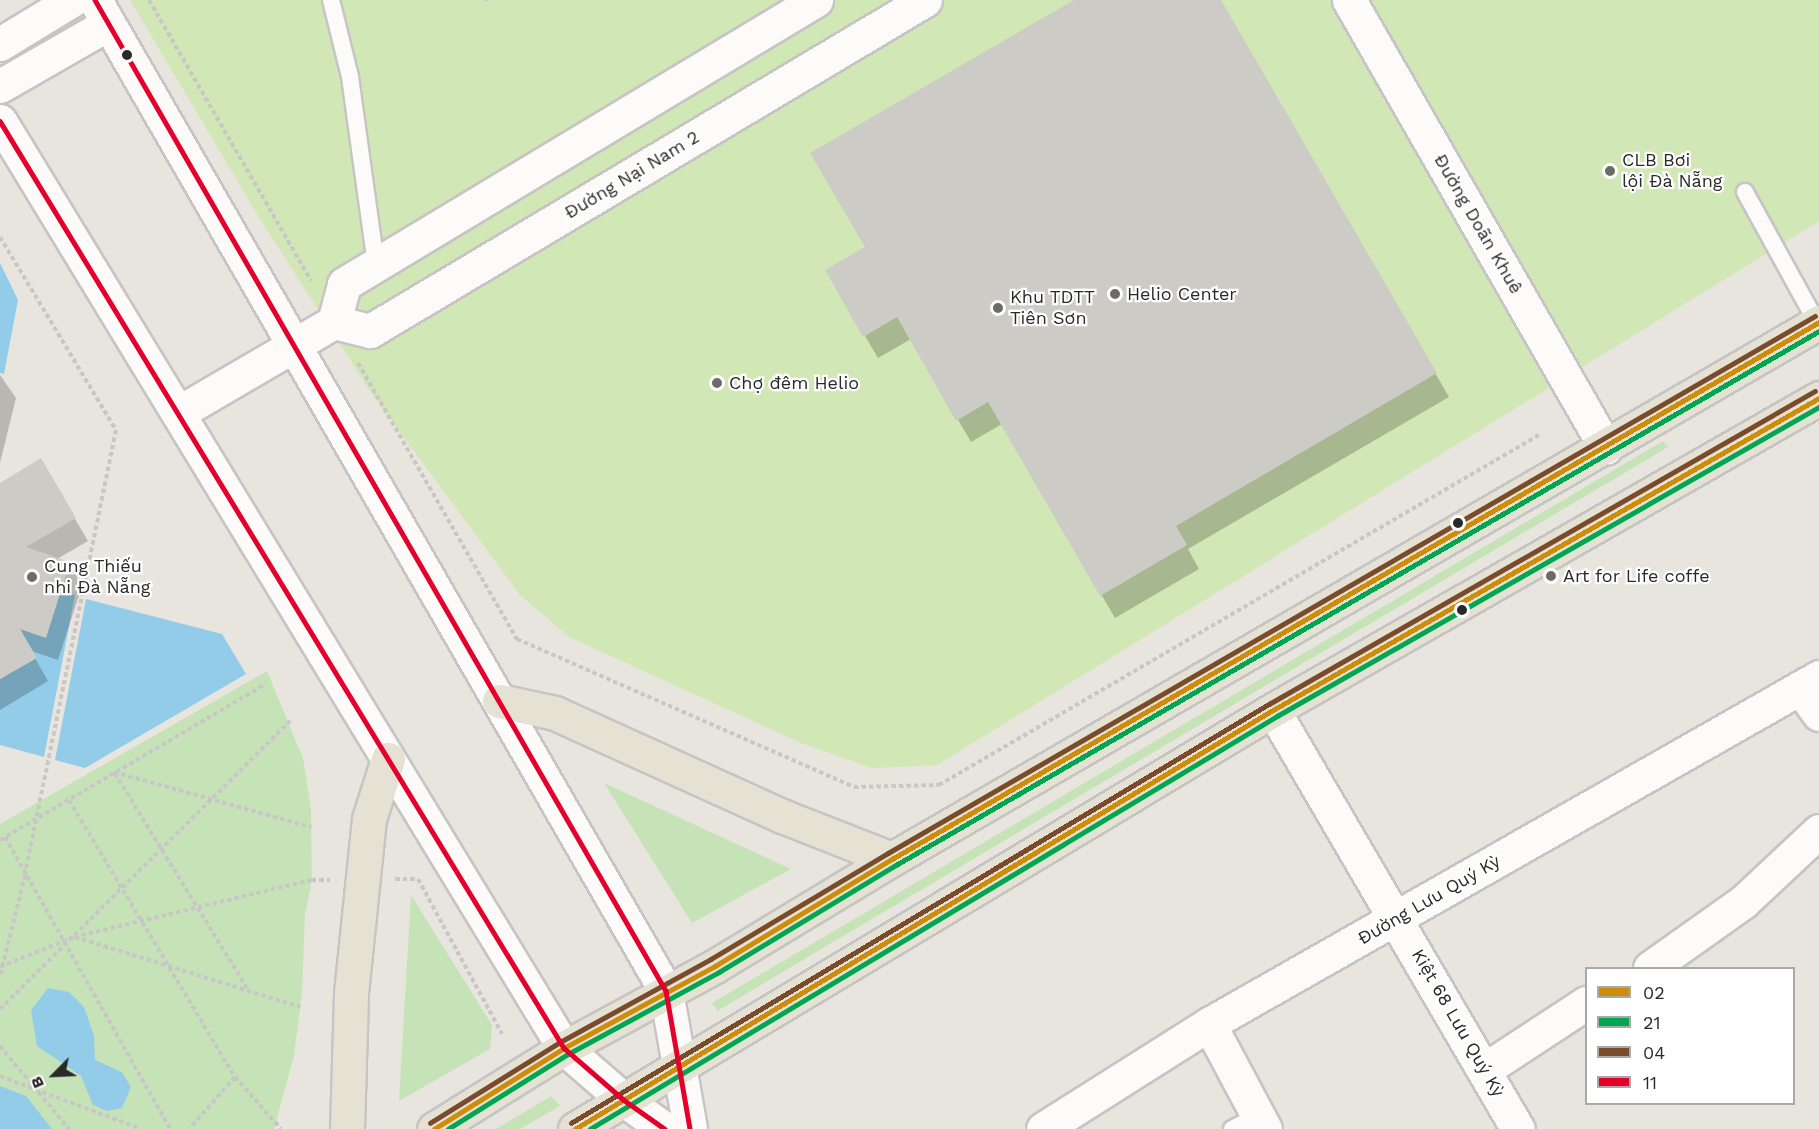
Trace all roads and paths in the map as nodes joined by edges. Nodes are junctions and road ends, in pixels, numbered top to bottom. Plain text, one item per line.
1 (72, 0) edge
2 (149, 0) edge
3 (331, 0) edge
4 (816, 0) edge
5 (925, 0) edge
6 (1349, 0) edge
7 (102, 12) edge
8 (0, 44) edge
9 (0, 86) edge
10 (0, 121) edge
11 (1745, 192) dead end
12 (0, 237) edge
13 (376, 264) junction
14 (334, 322) junction
15 (1818, 323) edge
16 (293, 345) junction
17 (1819, 398) edge
18 (178, 413) junction
19 (1539, 435) dead end
20 (1606, 448) junction
21 (266, 684) dead end
22 (1813, 693) edge
23 (499, 702) junction
24 (1273, 710) junction
25 (290, 721) dead end
26 (388, 759) junction
27 (114, 772) junction
28 (69, 800) junction
29 (212, 800) junction
30 (36, 819) junction
31 (311, 827) dead end
32 (1819, 831) edge
33 (5, 837) junction
34 (0, 840) edge
35 (160, 852) junction
36 (892, 859) junction
37 (25, 875) junction
38 (364, 879) junction
39 (122, 890) junction
40 (197, 909) junction
41 (1398, 918) junction
42 (142, 923) junction
43 (74, 937) junction
44 (64, 943) junction
45 (167, 964) junction
46 (2, 967) edge
47 (1653, 967) edge
48 (0, 977) edge
49 (247, 988) junction
50 (666, 991) junction
51 (1585, 1004) edge
52 (300, 1007) dead end
53 (0, 1009) edge
54 (1209, 1024) junction
55 (502, 1034) dead end
56 (0, 1046) edge
57 (564, 1048) junction
58 (678, 1069) junction
59 (1484, 1070) junction
60 (0, 1076) edge
61 (235, 1077) junction
62 (41, 1094) junction
63 (624, 1100) junction
64 (1252, 1125) edge
65 (69, 1129) edge
66 (141, 1129) edge
67 (170, 1129) edge
68 (189, 1129) edge
69 (281, 1129) edge
70 (347, 1129) edge
71 (434, 1129) edge
72 (575, 1129) edge
73 (665, 1129) edge
74 (690, 1129) edge
75 (1043, 1129) edge
76 (1518, 1129) edge

1 - 8 street
2 - 14 path
3 - 13 lane
4 - 13 street
5 - 14 street, Đường Nại Nam 2
6 - 20 street, Đường Doãn Khuê
7 - 9 street
7 - 16 street
10 - 18 street
11 - 15 lane
12 - 30 path
13 - 14 street
14 - 16 street
14 - 19 path
15 - 20 main road
16 - 18 street
16 - 23 street
17 - 24 main road
18 - 26 street
20 - 36 main road
21 - 27 path
22 - 41 street, Đường Lưu Quý Kỳ
23 - 36 main road
23 - 50 street
24 - 41 street, Kiệt 68 Lưu Quý Kỳ
24 - 58 main road
25 - 29 path
26 - 38 main road
26 - 57 street
27 - 28 path
27 - 29 path
27 - 35 path
28 - 30 path
28 - 39 path
29 - 31 path
29 - 35 path
30 - 33 path
30 - 37 path
32 - 47 street
33 - 34 path
33 - 37 path
35 - 39 path
35 - 40 path
36 - 50 main road
37 - 44 path
37 - 46 path
38 - 40 path
38 - 55 path
38 - 70 main road
39 - 42 path
39 - 43 path
40 - 42 path
40 - 49 path
41 - 54 street, Đường Lưu Quý Kỳ
41 - 59 street, Kiệt 68 Lưu Quý Kỳ
42 - 43 path
42 - 45 path
43 - 44 path
43 - 45 path
44 - 46 path
44 - 53 path
44 - 67 path
45 - 49 path
45 - 61 path
46 - 48 path
49 - 52 path
50 - 57 main road
50 - 58 street
51 - 59 street
54 - 64 street
54 - 75 street, Đường Lưu Quý Kỳ
56 - 62 path
57 - 63 street
57 - 71 main road
58 - 63 main road
58 - 74 street
59 - 76 street, Kiệt 68 Lưu Quý Kỳ
60 - 62 path
61 - 68 path
61 - 69 path
62 - 65 path
62 - 66 path
63 - 72 main road
63 - 73 street

